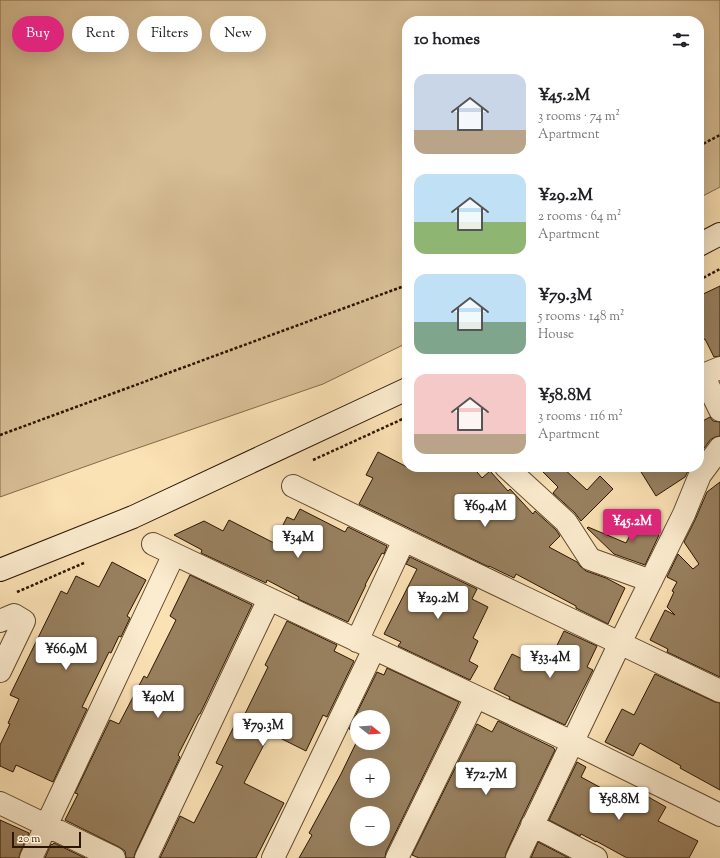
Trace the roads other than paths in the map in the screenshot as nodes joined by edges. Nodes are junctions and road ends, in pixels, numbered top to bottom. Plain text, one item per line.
1 (720, 234) edge
2 (704, 242) edge
3 (720, 368) edge
4 (704, 375) edge
5 (704, 377) edge
6 (402, 391) edge
7 (720, 410) edge
8 (720, 448) edge
9 (704, 470) edge
10 (511, 472) edge
11 (702, 472) edge
12 (293, 486) dead end
13 (404, 540) junction
14 (153, 544) dead end
15 (174, 554) junction
16 (0, 570) edge
17 (651, 581) junction
18 (269, 599) junction
19 (0, 621) edge
20 (620, 643) junction
21 (366, 645) junction
22 (0, 671) edge
23 (720, 691) edge
24 (476, 697) junction
25 (572, 742) junction
26 (0, 803) edge
27 (720, 815) edge
28 (47, 825) junction
29 (532, 825) junction
30 (31, 858) edge
31 (114, 858) edge
32 (146, 858) edge
33 (273, 858) edge
34 (398, 858) edge
35 (517, 858) edge
36 (596, 858) edge

1 - 2 street
3 - 4 street
5 - 7 street
6 - 16 street
8 - 9 street
10 - 17 street
11 - 17 street
12 - 13 street
13 - 20 street
13 - 21 street
14 - 15 street
15 - 18 street
15 - 28 street
17 - 20 street
18 - 21 street
18 - 32 street
19 - 22 street
20 - 23 street
20 - 25 street
21 - 24 street
21 - 33 street
24 - 25 street
24 - 34 street
25 - 27 street
25 - 29 street
26 - 28 street
28 - 30 street
28 - 31 street
29 - 35 street
29 - 36 street

